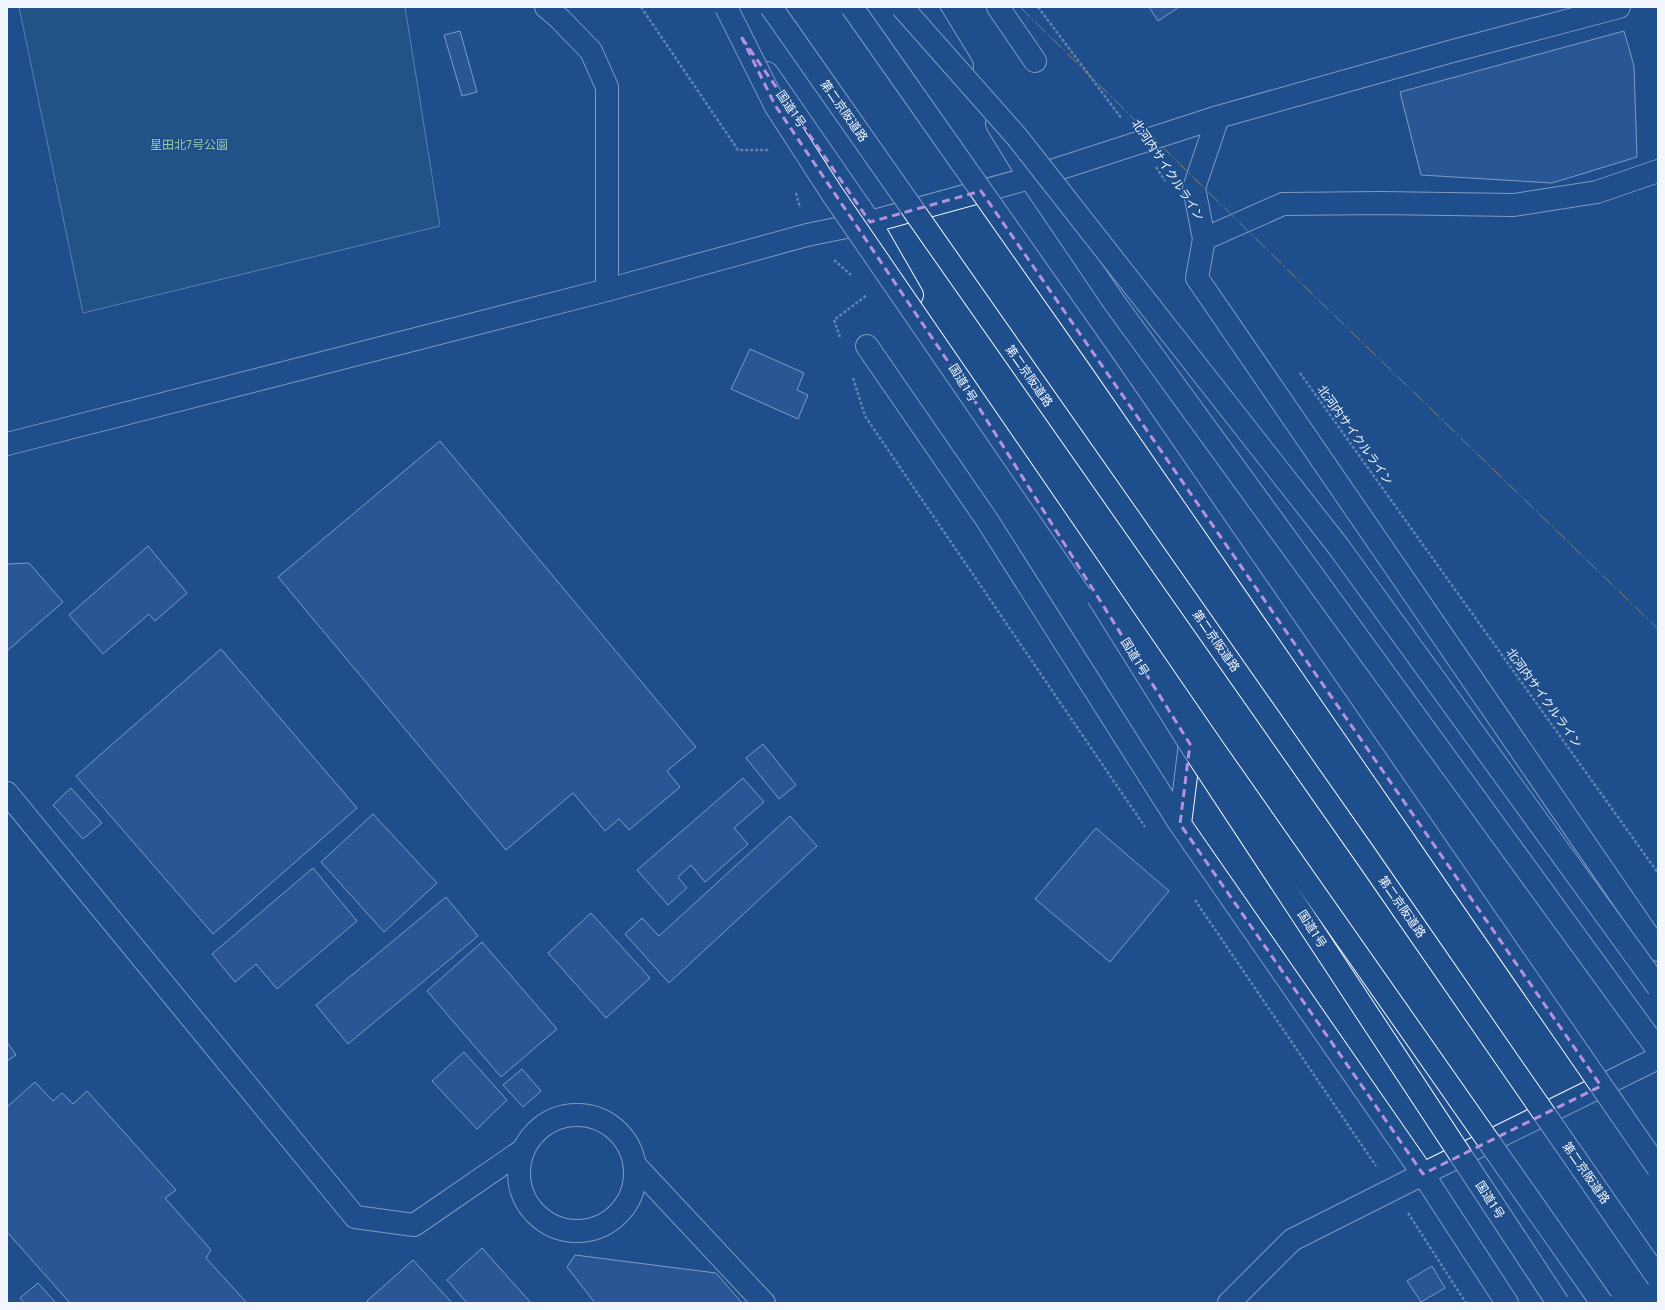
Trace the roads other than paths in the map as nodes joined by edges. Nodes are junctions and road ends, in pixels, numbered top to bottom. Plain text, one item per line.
1 (546, 7) edge
2 (720, 7) edge
3 (726, 7) edge
4 (771, 7) edge
5 (852, 7) edge
6 (902, 7) edge
7 (926, 7) edge
8 (998, 7) edge
9 (1619, 7) edge
10 (1035, 61) dead end
11 (1218, 117) junction
12 (1658, 171) edge
13 (1030, 178) junction
14 (870, 222) junction
15 (1204, 239) junction
16 (607, 290) junction
17 (867, 346) dead end
18 (7, 444) edge
19 (1190, 744) junction
20 (7, 793) edge
21 (1180, 824) junction
22 (1658, 950) edge
23 (1658, 988) edge
24 (1658, 1050) edge
25 (1658, 1058) edge
26 (523, 1150) junction
27 (634, 1164) junction
28 (1658, 1168) edge
29 (1422, 1174) junction
30 (1658, 1278) edge
31 (764, 1303) edge
32 (1229, 1303) edge
33 (1507, 1303) edge
34 (1558, 1303) edge
35 (1602, 1303) edge

1 - 16 main road
2 - 14 main road, 国道1号
3 - 35 main road, bridge
4 - 30 main road, 第二京阪道路, bridge
5 - 28 main road, bridge
6 - 23 main road, bridge
7 - 13 main road
8 - 10 main road
9 - 11 main road
11 - 13 main road
11 - 15 main road
12 - 15 main road
13 - 14 main road
13 - 24 main road
14 - 16 main road
14 - 19 main road, 国道1号, bridge
15 - 22 main road
16 - 18 main road
17 - 21 main road
19 - 21 main road
19 - 34 main road, 国道1号, bridge
20 - 26 main road
21 - 29 main road
25 - 29 main road
26 - 27 main road
26 - 27 main road
27 - 31 main road
29 - 32 main road
29 - 33 main road

